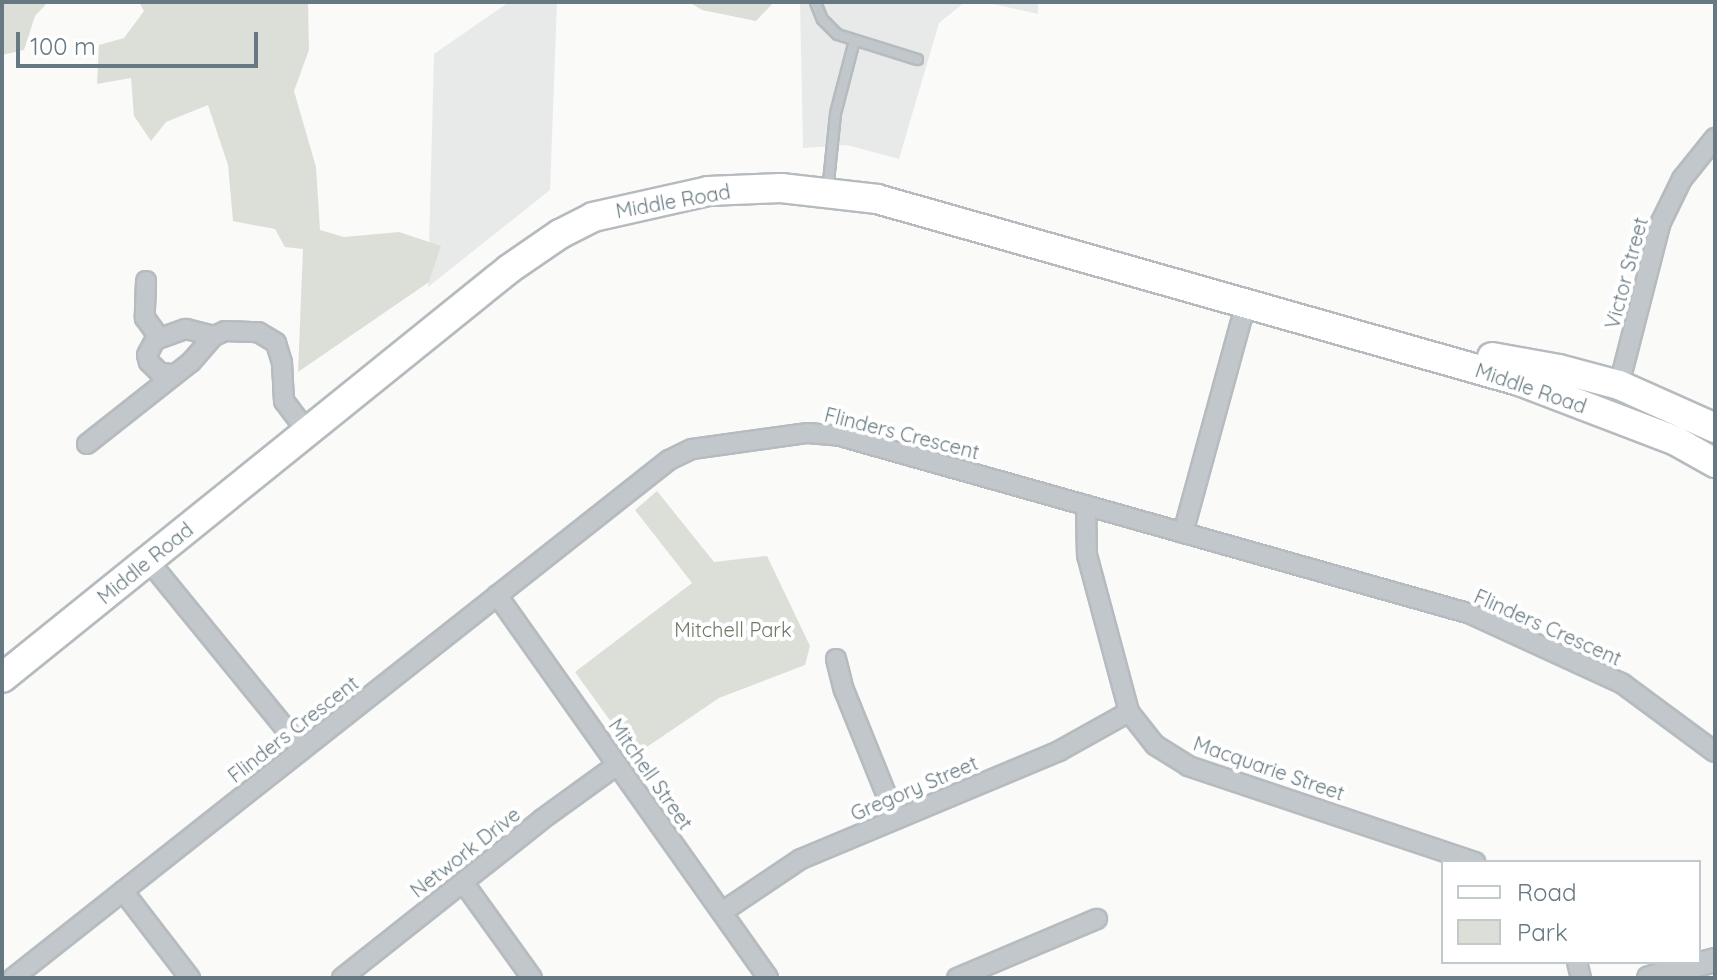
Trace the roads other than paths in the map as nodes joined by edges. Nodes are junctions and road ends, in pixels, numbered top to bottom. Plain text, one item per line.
1 (815, 2) edge
2 (854, 40) junction
3 (917, 59) dead end
4 (1715, 138) edge
5 (827, 191) junction
6 (146, 281) dead end
7 (1246, 303) junction
8 (1340, 330) junction
9 (214, 336) junction
10 (159, 337) junction
11 (1559, 369) junction
12 (173, 374) junction
13 (1619, 385) junction
14 (1715, 428) edge
15 (308, 433) junction
16 (1676, 441) junction
17 (87, 444) dead end
18 (1715, 463) edge
19 (1086, 505) junction
20 (1183, 533) junction
21 (148, 560) junction
22 (497, 595) junction
23 (836, 659) dead end
24 (2, 678) edge
25 (1129, 712) junction
26 (302, 749) junction
27 (1715, 752) edge
28 (617, 765) junction
29 (896, 819) junction
30 (1469, 860) edge
31 (463, 882) junction
32 (123, 891) junction
33 (722, 912) junction
34 (1097, 919) dead end
35 (1700, 964) edge
36 (13, 978) edge
37 (190, 978) edge
38 (342, 978) edge
39 (532, 978) edge
40 (768, 978) edge
41 (957, 978) edge
42 (1649, 978) edge

1 - 2 lane
2 - 3 lane
2 - 5 lane
4 - 13 street, Victor Street
5 - 7 main road, Middle Road
5 - 15 main road, Middle Road
6 - 10 street
7 - 8 main road, Middle Road
7 - 20 street
8 - 11 main road, Middle Road
8 - 16 main road, Middle Road
9 - 10 street
9 - 12 street
9 - 15 street
10 - 12 street
11 - 13 main road, Middle Road
11 - 16 main road
12 - 17 street
13 - 14 main road, Middle Road
15 - 21 main road, Middle Road
16 - 18 main road, Middle Road
19 - 20 street, Flinders Crescent
19 - 22 street, Flinders Crescent
19 - 25 street, Macquarie Street
20 - 27 street, Flinders Crescent
21 - 24 main road, Middle Road
21 - 26 street
22 - 26 street, Flinders Crescent
22 - 28 street, Mitchell Street
23 - 29 street
25 - 29 street, Gregory Street
25 - 30 street, Macquarie Street
26 - 32 street, Flinders Crescent
28 - 31 street, Network Drive
28 - 33 street, Mitchell Street
29 - 33 street, Gregory Street
31 - 38 street, Network Drive
31 - 39 street
32 - 36 street, Flinders Crescent
32 - 37 street
33 - 40 street, Mitchell Street
34 - 41 street
35 - 42 street

